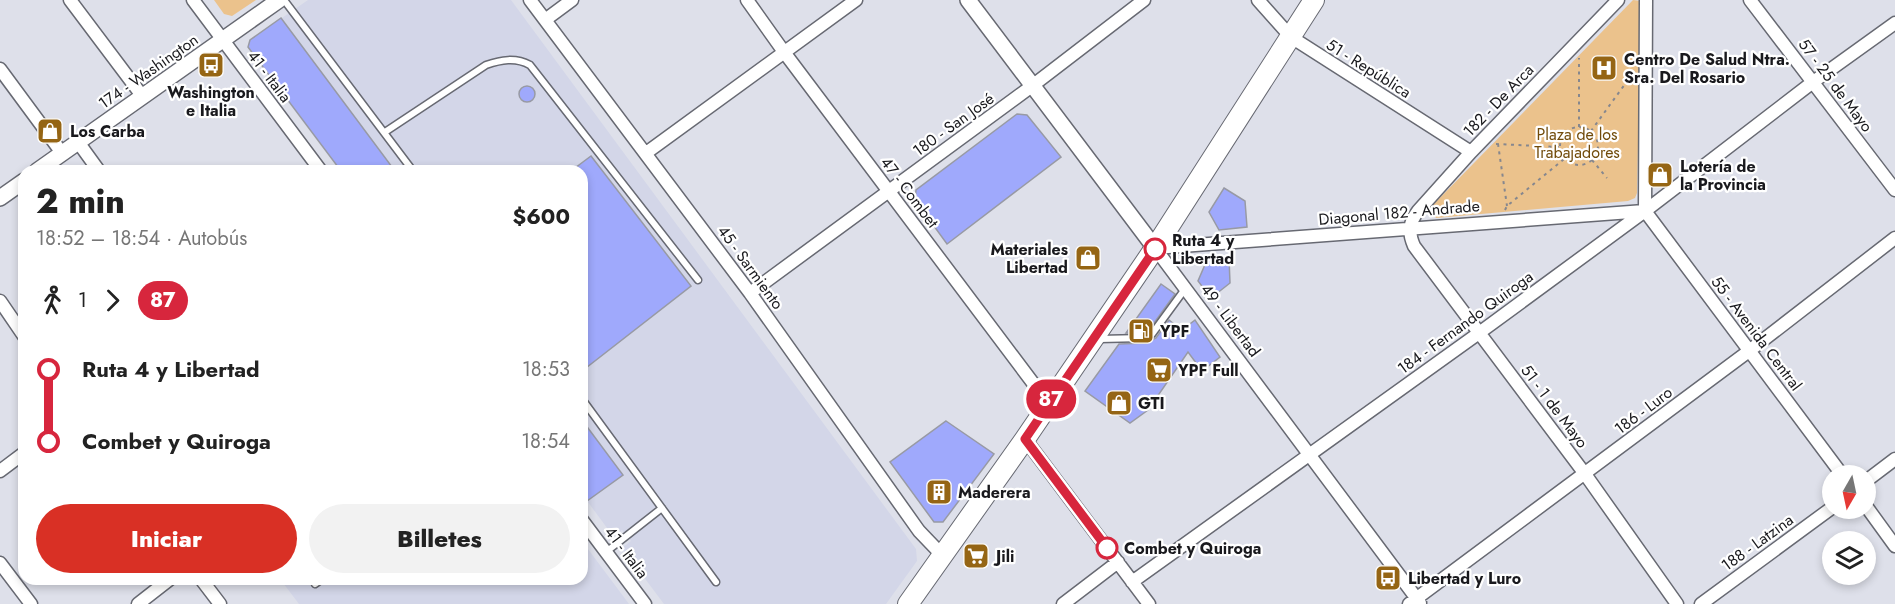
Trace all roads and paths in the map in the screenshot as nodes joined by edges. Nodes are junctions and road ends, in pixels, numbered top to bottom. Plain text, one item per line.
1 (70, 0) edge
2 (193, 0) edge
3 (282, 0) edge
4 (530, 0) edge
5 (572, 0) edge
6 (747, 0) edge
7 (856, 0) edge
8 (968, 0) edge
9 (1144, 0) edge
10 (1258, 0) edge
11 (1314, 0) edge
12 (1618, 0) edge
13 (1646, 0) edge
14 (1750, 0) edge
15 (545, 20) junction
16 (1895, 23) edge
17 (1291, 37) junction
18 (1580, 39) junction
19 (223, 40) junction
20 (784, 52) junction
21 (1646, 54) junction
22 (0, 69) edge
23 (1813, 82) junction
24 (1032, 86) junction
25 (143, 97) junction
26 (1579, 127) junction
27 (1591, 131) junction
28 (385, 132) junction
29 (78, 142) junction
30 (1498, 144) junction
31 (1559, 147) junction
32 (1476, 148) junction
33 (62, 153) junction
34 (646, 153) junction
35 (1564, 159) junction
36 (1592, 160) junction
37 (45, 165) edge
38 (95, 165) edge
39 (317, 165) edge
40 (409, 165) edge
41 (1608, 178) dead end
42 (18, 184) edge
43 (1895, 190) edge
44 (890, 191) junction
45 (0, 198) edge
46 (1507, 206) junction
47 (1645, 211) junction
48 (1500, 221) junction
49 (1409, 228) junction
50 (1895, 238) edge
51 (1155, 249) junction
52 (698, 280) dead end
53 (1185, 289) junction
54 (750, 293) junction
55 (0, 301) edge
56 (18, 327) edge
57 (1479, 333) junction
58 (1092, 339) junction
59 (1749, 351) junction
60 (1048, 403) junction
61 (588, 407) edge
62 (1025, 439) junction
63 (1309, 456) junction
64 (18, 458) edge
65 (1895, 459) edge
66 (1835, 465) edge
67 (0, 471) edge
68 (1876, 473) edge
69 (1585, 474) junction
70 (662, 508) junction
71 (1822, 515) edge
72 (1875, 519) edge
73 (588, 528) edge
74 (1895, 546) edge
75 (606, 552) junction
76 (942, 555) junction
77 (0, 562) edge
78 (1118, 562) junction
79 (716, 582) dead end
80 (1132, 582) junction
81 (163, 585) edge
82 (206, 585) edge
83 (1415, 602) edge
84 (31, 604) edge
85 (138, 604) edge
86 (220, 604) edge
87 (645, 604) edge
88 (908, 604) edge
89 (1063, 604) edge
90 (1149, 604) edge
91 (1677, 604) edge
92 (1701, 604) edge

1 - 25 street
2 - 19 street, 41 - Italia
3 - 19 street, 174 - Washington
3 - 28 lane
4 - 15 street, 45 - Sarmiento
5 - 15 street
6 - 20 street, 47 - Combet
7 - 20 street
8 - 24 street, 49 - Libertad
9 - 24 street, 180 - San José
10 - 17 street, 51 - República
11 - 17 main road
12 - 18 street, 182 - De Arca
13 - 21 street
14 - 23 street, 57 - 25 de Mayo
15 - 34 street, 45 - Sarmiento
16 - 23 street, 184 - Fernando Quiroga
17 - 32 street, 51 - República
17 - 51 main road
18 - 26 path
18 - 32 street, 182 - De Arca
19 - 25 street, 174 - Washington
19 - 39 street, 41 - Italia
20 - 34 street
20 - 44 street, 47 - Combet
21 - 27 path
21 - 47 street
22 - 33 street
23 - 43 street, 57 - 25 de Mayo
23 - 47 street, 184 - Fernando Quiroga
24 - 44 street, 180 - San José
24 - 51 street, 49 - Libertad
25 - 29 street, 174 - Washington
26 - 27 path
26 - 31 path
27 - 36 path
28 - 40 lane
28 - 52 lane
29 - 33 street, 174 - Washington
29 - 38 street
30 - 31 path
30 - 32 path
30 - 46 path
31 - 35 path
32 - 49 street, 182 - De Arca
33 - 37 street, 174 - Washington
34 - 54 street, 45 - Sarmiento
35 - 36 path
35 - 46 path
36 - 41 path
42 - 45 street
44 - 54 street, 180 - San José
44 - 60 street, 47 - Combet
46 - 48 path
47 - 48 street, Diagonal 182 - Andrade
47 - 57 street, 184 - Fernando Quiroga
47 - 59 street, 55 - Avenida Central
48 - 49 street, Diagonal 182 - Andrade
49 - 51 street, Diagonal 182 - Andrade
49 - 57 street, 51 - 1 de Mayo
50 - 59 street, 186 - Luro
51 - 53 street, 49 - Libertad
51 - 58 main road
53 - 58 lane
53 - 63 street, 49 - Libertad
54 - 76 street, 45 - Sarmiento
55 - 56 street
57 - 63 street, 184 - Fernando Quiroga
57 - 69 street, 51 - 1 de Mayo
58 - 60 main road
59 - 66 street, 55 - Avenida Central
59 - 69 street, 186 - Luro
60 - 62 main road
61 - 70 lane
62 - 76 main road
62 - 78 street
63 - 80 street, 184 - Fernando Quiroga
63 - 83 street, 49 - Libertad
64 - 67 street
65 - 68 street
69 - 83 street, 186 - Luro
69 - 91 street, 51 - 1 de Mayo
70 - 75 lane
70 - 79 lane
71 - 92 street, 188 - Latzina
72 - 74 street
73 - 75 street, 41 - Italia
75 - 87 street, 41 - Italia
76 - 88 main road
77 - 84 street
78 - 80 street
78 - 89 street
80 - 90 street
81 - 85 street
82 - 86 street

